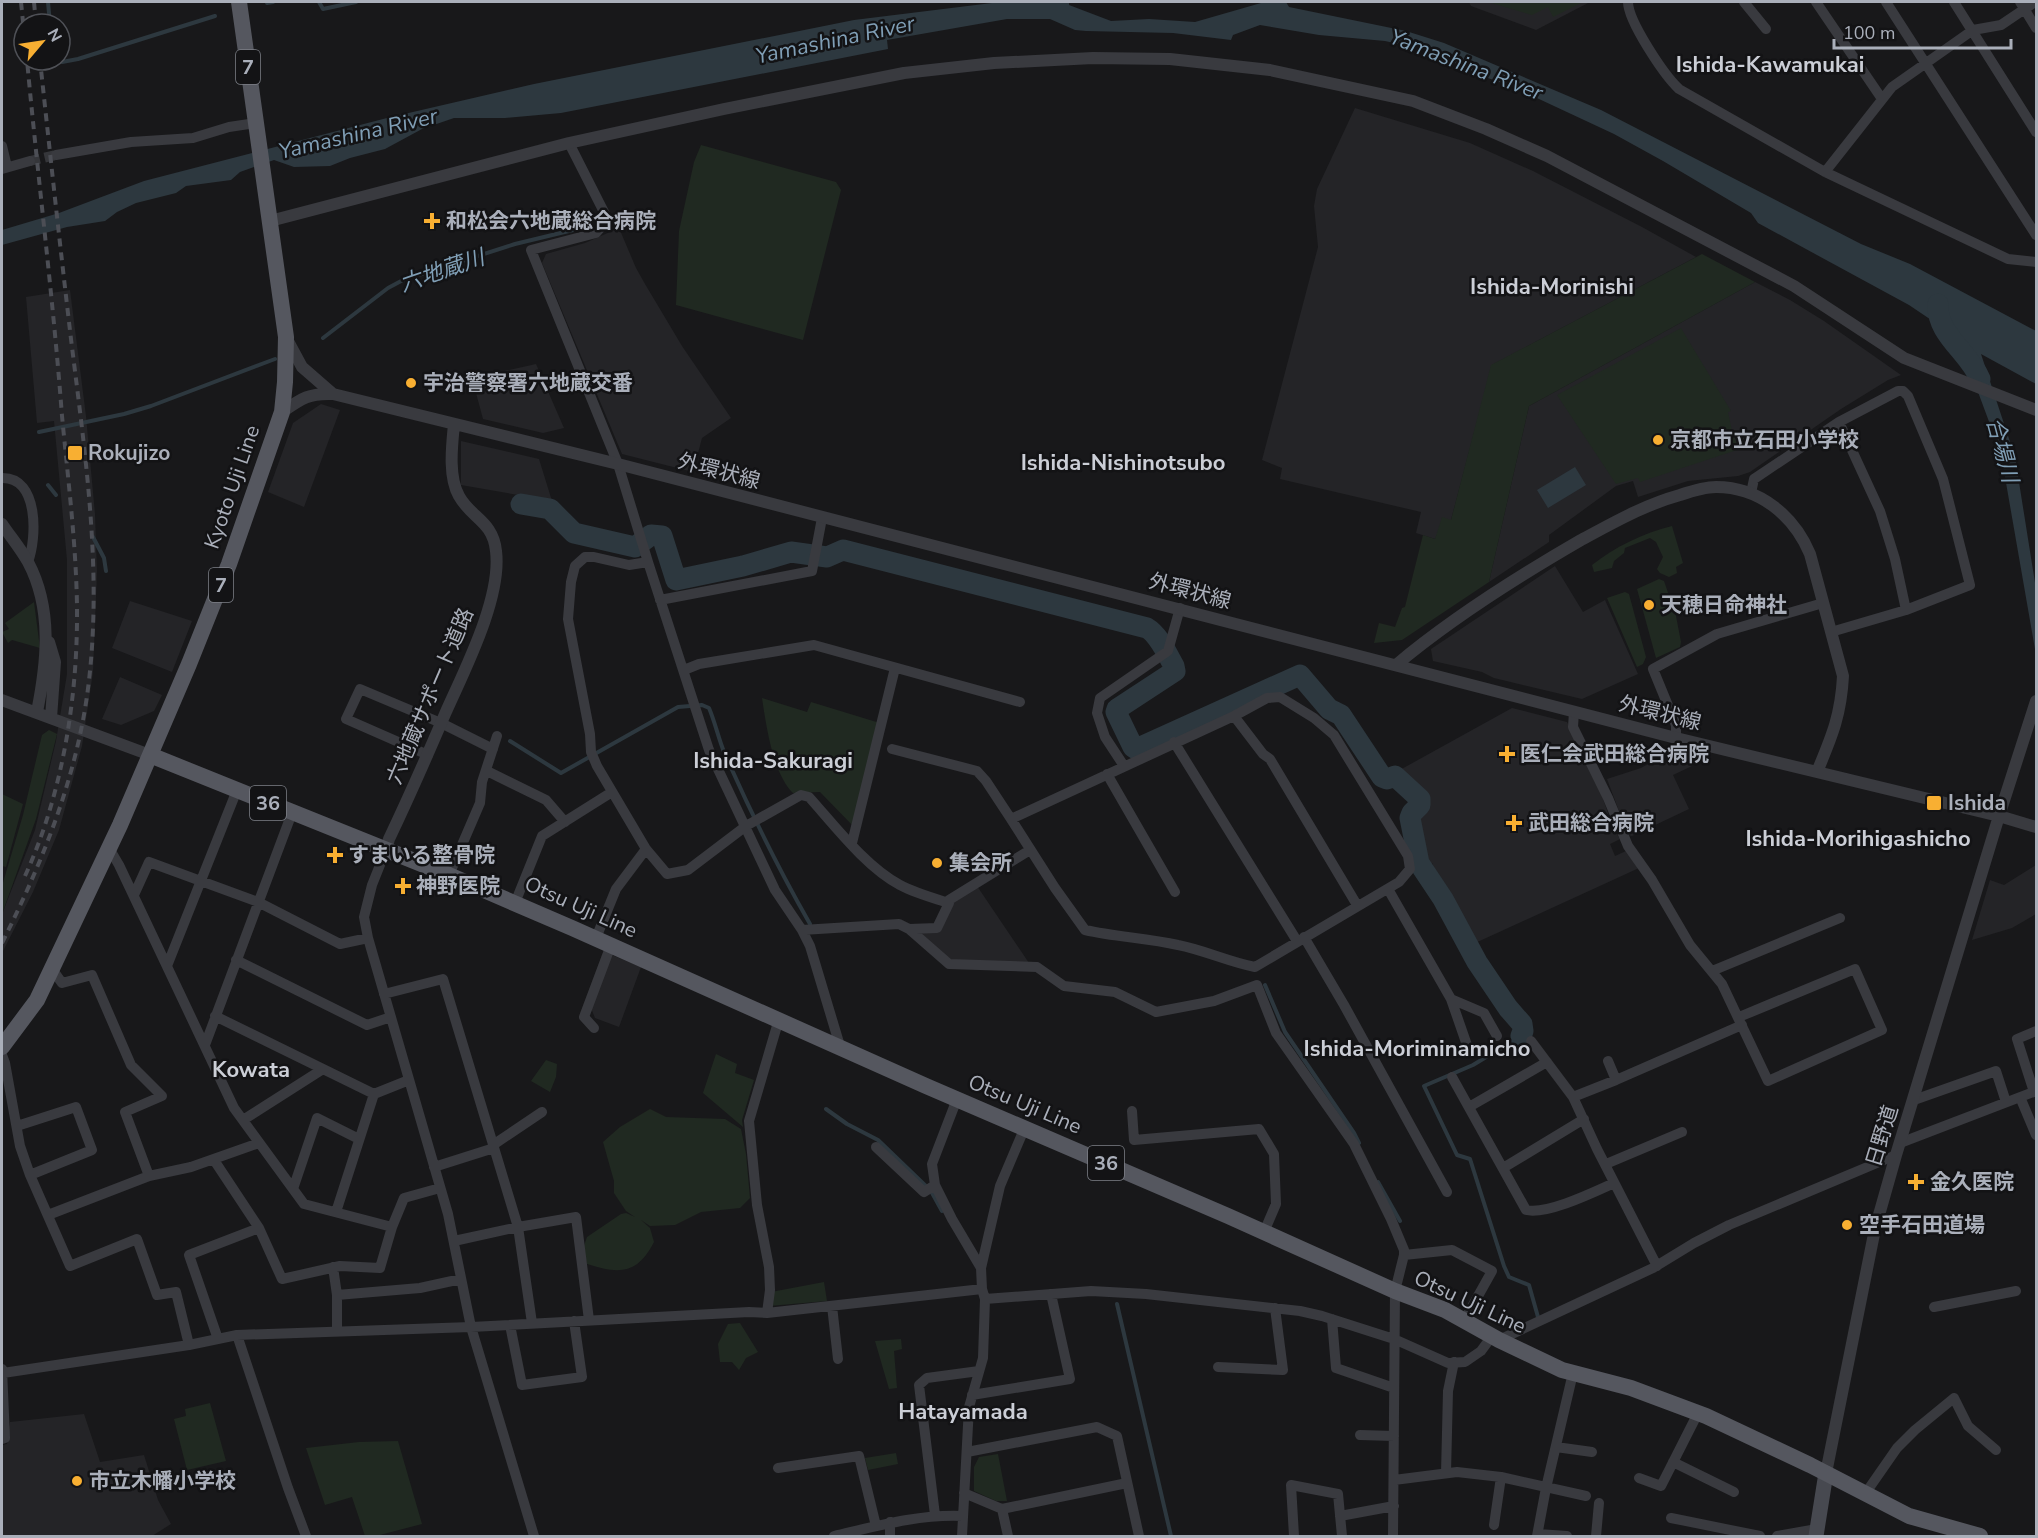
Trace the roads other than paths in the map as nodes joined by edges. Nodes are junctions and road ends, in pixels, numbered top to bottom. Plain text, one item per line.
1 (239, 2) edge
2 (1628, 2) edge
3 (1744, 2) edge
4 (1816, 2) edge
5 (1886, 2) edge
6 (1954, 2) edge
7 (2035, 2) edge
8 (2022, 5) edge
9 (2037, 28) edge
10 (1766, 29) dead end
11 (1973, 30) junction
12 (1926, 63) junction
13 (1882, 99) junction
14 (257, 127) junction
15 (2037, 132) edge
16 (569, 143) junction
17 (2, 146) edge
18 (56, 155) tunnel mouth
19 (30, 161) tunnel mouth
20 (4, 168) edge
21 (1825, 172) junction
22 (269, 214) junction
23 (2037, 235) edge
24 (2037, 262) edge
25 (286, 337) junction
26 (333, 394) junction
27 (2037, 410) edge
28 (282, 411) junction
29 (1839, 422) junction
30 (454, 424) junction
31 (618, 464) junction
32 (2, 478) edge
33 (1751, 493) junction
34 (822, 518) junction
35 (2, 524) edge
36 (28, 562) junction
37 (648, 562) junction
38 (660, 600) junction
39 (1823, 603) junction
40 (1180, 608) junction
41 (1906, 609) junction
42 (1831, 632) junction
43 (47, 635) junction
44 (1396, 665) junction
45 (895, 668) junction
46 (684, 670) junction
47 (2, 700) edge
48 (2037, 701) edge
49 (1020, 702) dead end
50 (37, 712) junction
51 (1574, 712) junction
52 (1234, 716) junction
53 (51, 718) junction
54 (441, 723) junction
55 (497, 736) dead end
56 (1676, 738) junction
57 (1174, 742) junction
58 (892, 748) dead end
59 (493, 749) junction
60 (150, 755) junction
61 (428, 755) junction
62 (1124, 766) junction
63 (487, 771) junction
64 (1817, 772) junction
65 (1107, 774) junction
66 (237, 790) junction
67 (612, 792) junction
68 (292, 813) junction
69 (1999, 816) junction
70 (1011, 819) junction
71 (565, 822) junction
72 (746, 826) junction
73 (2037, 827) edge
74 (852, 843) junction
75 (109, 848) junction
76 (646, 849) junction
77 (386, 850) junction
78 (1030, 850) junction
79 (449, 875) junction
80 (202, 881) junction
81 (1388, 889) junction
82 (1175, 892) dead end
83 (134, 895) junction
84 (258, 902) junction
85 (515, 903) junction
86 (949, 903) junction
87 (1357, 905) junction
88 (1840, 918) dead end
89 (909, 929) junction
90 (802, 930) junction
91 (368, 938) junction
92 (1300, 939) junction
93 (604, 941) junction
94 (236, 960) junction
95 (167, 966) junction
96 (1255, 966) junction
97 (52, 969) junction
98 (1712, 970) junction
99 (1257, 986) junction
100 (384, 994) junction
101 (1451, 999) junction
102 (215, 1016) junction
103 (391, 1017) junction
104 (779, 1019) junction
105 (1740, 1021) junction
106 (594, 1028) dead end
107 (2037, 1031) edge
108 (1497, 1036) dead end
109 (1531, 1041) dead end
110 (205, 1046) junction
111 (840, 1046) junction
112 (2, 1047) edge
113 (1468, 1048) dead end
114 (2, 1055) edge
115 (1608, 1061) dead end
116 (1547, 1062) junction
117 (323, 1069) junction
118 (1452, 1077) dead end
119 (410, 1080) junction
120 (1616, 1080) junction
121 (2035, 1091) edge
122 (374, 1094) junction
123 (1573, 1097) junction
124 (2020, 1097) junction
125 (957, 1099) junction
126 (1914, 1100) junction
127 (2006, 1102) junction
128 (1469, 1107) junction
129 (1132, 1111) dead end
130 (542, 1112) dead end
131 (1584, 1119) junction
132 (243, 1120) junction
133 (16, 1126) junction
134 (1025, 1127) junction
135 (1682, 1132) dead end
136 (2037, 1135) edge
137 (359, 1139) junction
138 (259, 1143) junction
139 (494, 1147) junction
140 (876, 1147) dead end
141 (1898, 1149) junction
142 (214, 1160) junction
143 (1606, 1164) junction
144 (434, 1167) junction
145 (1503, 1168) junction
146 (30, 1175) junction
147 (149, 1176) junction
148 (1614, 1183) junction
149 (935, 1185) junction
150 (440, 1188) junction
151 (293, 1189) junction
152 (1447, 1192) dead end
153 (336, 1212) junction
154 (48, 1215) junction
155 (392, 1227) junction
156 (518, 1227) junction
157 (259, 1228) junction
158 (1264, 1232) junction
159 (454, 1241) junction
160 (1404, 1255) junction
161 (1657, 1266) junction
162 (333, 1267) junction
163 (981, 1268) junction
164 (461, 1279) junction
165 (1395, 1291) junction
166 (2016, 1291) dead end
167 (984, 1294) junction
168 (1051, 1294) junction
169 (337, 1295) junction
170 (832, 1306) junction
171 (1934, 1307) dead end
172 (1275, 1308) junction
173 (767, 1313) junction
174 (1332, 1319) junction
175 (589, 1320) junction
176 (574, 1321) junction
177 (1464, 1321) junction
178 (532, 1323) junction
179 (510, 1325) junction
180 (471, 1327) junction
181 (337, 1331) junction
182 (237, 1335) junction
183 (1495, 1338) junction
184 (218, 1339) junction
185 (1394, 1340) junction
186 (189, 1345) junction
187 (838, 1359) dead end
188 (1455, 1362) junction
189 (1218, 1368) dead end
190 (2, 1371) edge
191 (979, 1371) junction
192 (1573, 1373) junction
193 (1394, 1388) junction
194 (972, 1395) junction
195 (1698, 1413) junction
196 (1360, 1435) dead end
197 (1394, 1436) junction
198 (2, 1439) edge
199 (1556, 1446) junction
200 (1996, 1450) dead end
201 (966, 1452) junction
202 (1592, 1452) dead end
203 (1673, 1462) junction
204 (778, 1468) dead end
205 (1446, 1473) junction
206 (1826, 1473) junction
207 (1501, 1477) junction
208 (1639, 1478) dead end
209 (1394, 1480) junction
210 (1127, 1483) junction
211 (1546, 1488) junction
212 (1734, 1492) dead end
213 (964, 1493) junction
214 (1865, 1494) junction
215 (1586, 1496) dead end
216 (1599, 1503) dead end
217 (1394, 1506) junction
218 (1002, 1509) junction
219 (935, 1515) junction
220 (963, 1516) junction
221 (1340, 1516) junction
222 (1671, 1518) dead end
223 (890, 1522) junction
224 (1494, 1525) dead end
225 (876, 1526) junction
226 (1817, 1533) edge
227 (1538, 1535) edge
228 (306, 1536) edge
229 (534, 1536) edge
230 (834, 1536) edge
231 (890, 1536) edge
232 (962, 1536) edge
233 (1008, 1536) edge
234 (1139, 1536) edge
235 (1294, 1536) edge
236 (1342, 1536) edge
237 (1393, 1536) edge
238 (1567, 1536) edge
239 (1596, 1536) edge
240 (1760, 1536) edge
241 (1777, 1536) edge
242 (1980, 1536) edge

1 - 14 main road, Kyoto Uji Line / 7
2 - 21 street
3 - 10 street
4 - 13 street
5 - 12 street
6 - 11 street
7 - 8 street
8 - 9 street
8 - 11 street
11 - 12 street
11 - 15 street
12 - 13 street
12 - 23 street
13 - 21 street
14 - 18 street
14 - 22 main road, Kyoto Uji Line / 7
16 - 22 street
16 - 27 street
16 - 31 street
17 - 20 street
19 - 20 street
21 - 24 street
22 - 25 main road, Kyoto Uji Line / 7
25 - 26 street, 外環状線
25 - 28 main road, Kyoto Uji Line / 7
26 - 28 street, 外環状線
26 - 30 street, 外環状線
28 - 60 main road, Kyoto Uji Line / 7
29 - 33 street
29 - 41 street
29 - 41 street
30 - 31 street, 外環状線
30 - 54 street, 六地蔵サポート道路
31 - 34 street, 外環状線
31 - 37 street
32 - 36 street
33 - 39 street
33 - 44 street
34 - 38 street
34 - 40 street, 外環状線
35 - 36 street
36 - 43 street
37 - 38 street
37 - 67 street
38 - 46 street
39 - 42 street
39 - 56 street
40 - 44 street, 外環状線
40 - 62 street
41 - 42 street
42 - 64 street
43 - 50 street
43 - 53 street
44 - 51 street, 外環状線
45 - 46 street
45 - 49 street
45 - 74 street
46 - 72 street
47 - 50 street
48 - 69 street, 日野道
50 - 53 street
51 - 56 street, 外環状線
51 - 98 street
52 - 57 street
52 - 81 street
52 - 87 street
53 - 60 street
54 - 59 street
54 - 61 street, 六地蔵サポート道路
54 - 61 street
55 - 59 street
56 - 64 street, 外環状線
57 - 62 street
57 - 92 street
58 - 70 street
59 - 63 street
60 - 66 main road, Otsu Uji Line / 36
60 - 75 main road, Kyoto Uji Line / 7
61 - 77 street, 六地蔵サポート道路
62 - 65 street
63 - 71 street
63 - 79 street
64 - 69 street, 外環状線
65 - 70 street
65 - 82 street
66 - 68 main road, Otsu Uji Line / 36
66 - 80 street
67 - 71 street
67 - 76 street
68 - 77 main road, Otsu Uji Line / 36
68 - 84 street
69 - 73 street, 外環状線
69 - 126 street, 日野道
70 - 78 street
71 - 85 street
72 - 74 street
72 - 76 street
72 - 90 street
74 - 86 street
75 - 83 street
75 - 97 main road, Kyoto Uji Line / 7
76 - 93 street
77 - 79 main road, Otsu Uji Line / 36
77 - 91 street
78 - 86 street
78 - 96 street
79 - 85 main road, Otsu Uji Line / 36
80 - 83 street
80 - 84 street
80 - 95 street
81 - 87 street
81 - 101 street
83 - 95 street
84 - 91 street
84 - 94 street
85 - 93 main road, Otsu Uji Line / 36
86 - 89 street
87 - 92 street
88 - 98 street
89 - 90 street
89 - 99 street
90 - 111 street
91 - 100 street
92 - 96 street
92 - 152 street
93 - 104 main road, Otsu Uji Line / 36
93 - 106 street
94 - 102 street
94 - 103 street
95 - 110 street
96 - 99 street
97 - 112 main road, Kyoto Uji Line / 7
97 - 147 street
98 - 105 street
99 - 160 street
100 - 103 street
100 - 139 street
101 - 108 street
101 - 113 street
102 - 110 street
102 - 117 street
103 - 119 street
104 - 111 main road, Otsu Uji Line / 36
104 - 173 street
105 - 105 street
105 - 120 street
107 - 121 street
109 - 116 street
110 - 132 street
111 - 125 main road, Otsu Uji Line / 36
114 - 133 street
115 - 120 street
116 - 123 street
116 - 128 street
117 - 122 street
117 - 132 street
118 - 128 street
119 - 122 street
119 - 144 street
120 - 123 street
121 - 124 street
122 - 137 street
123 - 131 street
124 - 127 street
124 - 136 street
125 - 134 main road, Otsu Uji Line / 36
125 - 149 street
126 - 127 street
126 - 141 street, 日野道
127 - 141 street
128 - 145 street
129 - 158 street
130 - 139 street
131 - 143 street
131 - 145 street
132 - 138 street
133 - 146 street
133 - 146 street
134 - 158 main road, Otsu Uji Line / 36
134 - 163 street
135 - 143 street
137 - 151 street
137 - 153 street
138 - 142 street
138 - 151 street
139 - 144 street
139 - 156 street
140 - 149 street
141 - 161 street
141 - 206 street, 日野道
142 - 147 street
142 - 157 street
143 - 148 street
144 - 150 street
145 - 148 street
146 - 154 street
147 - 154 street
148 - 161 street
149 - 163 street
150 - 155 street
150 - 159 street
151 - 153 street
153 - 155 street
154 - 186 street
155 - 162 street
156 - 159 street
156 - 175 street
156 - 178 street
157 - 162 street
157 - 184 street
158 - 165 main road, Otsu Uji Line / 36
159 - 164 street
160 - 165 street
160 - 177 street
161 - 183 street
162 - 169 street
163 - 167 street
164 - 169 street
164 - 180 street
165 - 177 main road, Otsu Uji Line / 36
165 - 185 street
166 - 171 street
167 - 168 street
167 - 170 street
167 - 191 street
168 - 172 street
168 - 194 street
169 - 181 street
170 - 173 street
170 - 187 street
172 - 174 street
172 - 189 street
173 - 175 street
174 - 185 street
174 - 193 street
175 - 176 street
176 - 178 street
176 - 179 street
177 - 183 main road, Otsu Uji Line / 36
178 - 179 street
179 - 180 street
180 - 181 street
180 - 229 street
181 - 182 street
182 - 184 street
182 - 228 street
183 - 188 street
183 - 192 main road, Otsu Uji Line / 36
184 - 186 street
185 - 188 street
185 - 193 street
186 - 190 street
188 - 205 street
190 - 198 street
191 - 194 street
191 - 219 street
192 - 195 main road, Otsu Uji Line / 36
192 - 199 street
193 - 197 street
194 - 201 street
195 - 203 street
195 - 206 main road, Otsu Uji Line / 36
196 - 197 street
197 - 209 street
199 - 202 street
199 - 211 street
200 - 214 street
201 - 210 street
201 - 213 street
203 - 208 street
203 - 212 street
204 - 225 street
205 - 207 street
205 - 209 street
206 - 214 main road, Otsu Uji Line / 36
206 - 226 main road
207 - 211 street
207 - 224 street
209 - 217 street
210 - 218 street
210 - 234 street
211 - 215 street
211 - 227 street
213 - 218 street
213 - 220 street
214 - 242 main road, Otsu Uji Line / 36
216 - 239 street
217 - 221 street
217 - 237 street
218 - 233 street
219 - 220 street
219 - 223 street
220 - 232 street
221 - 235 street
221 - 236 street
222 - 240 street
223 - 225 street
223 - 231 street
225 - 230 street
226 - 241 street
227 - 238 street

